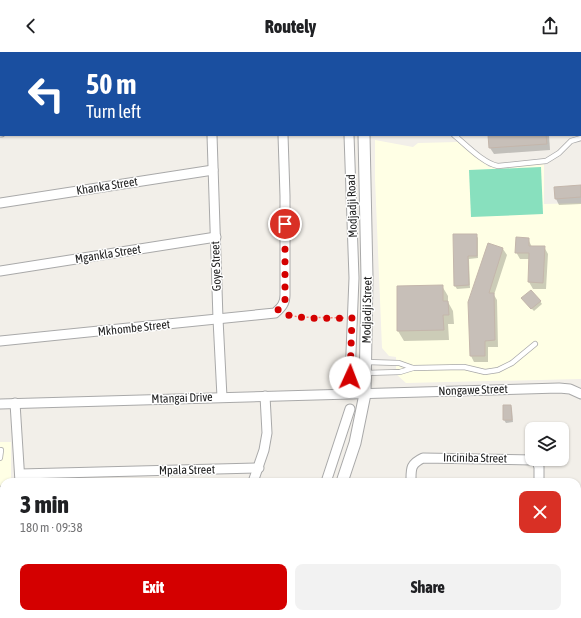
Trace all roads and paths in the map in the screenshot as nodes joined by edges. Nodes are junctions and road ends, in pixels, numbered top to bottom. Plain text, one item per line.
1 (212, 136) edge
2 (283, 136) edge
3 (349, 136) edge
4 (364, 136) edge
5 (455, 136) edge
6 (581, 138) edge
7 (214, 170) junction
8 (0, 203) edge
9 (216, 237) junction
10 (0, 271) edge
11 (367, 277) junction
12 (354, 278) junction
13 (278, 310) junction
14 (352, 318) junction
15 (218, 319) junction
16 (0, 341) edge
17 (535, 344) dead end
18 (366, 367) junction
19 (413, 368) junction
20 (350, 377) dead end
21 (364, 394) junction
22 (581, 394) edge
23 (265, 396) junction
24 (222, 397) junction
25 (15, 403) junction
26 (0, 404) edge
27 (350, 409) dead end
28 (1, 450) edge
29 (0, 458) edge
30 (333, 462) junction
31 (259, 468) junction
32 (347, 468) junction
33 (20, 478) edge
34 (255, 478) edge
35 (327, 478) edge
36 (343, 478) edge
37 (411, 478) edge
38 (540, 478) edge

1 - 7 street, Goye Street
2 - 13 street
3 - 12 street, Modjadji Road
4 - 11 street, Modjadji Street
5 - 6 lane
7 - 8 street, Khanka Street
7 - 9 street, Goye Street
9 - 10 street, Mgankla Street
9 - 15 street, Goye Street
11 - 12 street
11 - 18 street, Modjadji Street
12 - 14 street, Modjadji Road
13 - 14 path
13 - 15 street, Mkhombe Street
14 - 20 street, Modjadji Road
15 - 16 street, Mkhombe Street
15 - 24 street, Goye Street
17 - 19 lane
18 - 19 lane
18 - 19 lane
18 - 21 street, Modjadji Street
21 - 22 street, Nongawe Street
21 - 23 street, Mtangai Drive
21 - 32 street, Modjadji Street
23 - 24 street, Mtangai Drive
23 - 31 street
24 - 25 street, Mtangai Drive
25 - 26 street, Mtangai Drive
25 - 33 street
27 - 30 street
28 - 29 lane
30 - 32 street
30 - 35 street
31 - 33 street, Mpala Street
31 - 34 street
32 - 36 street, Modjadji Street
37 - 38 street, Inciniba Street

